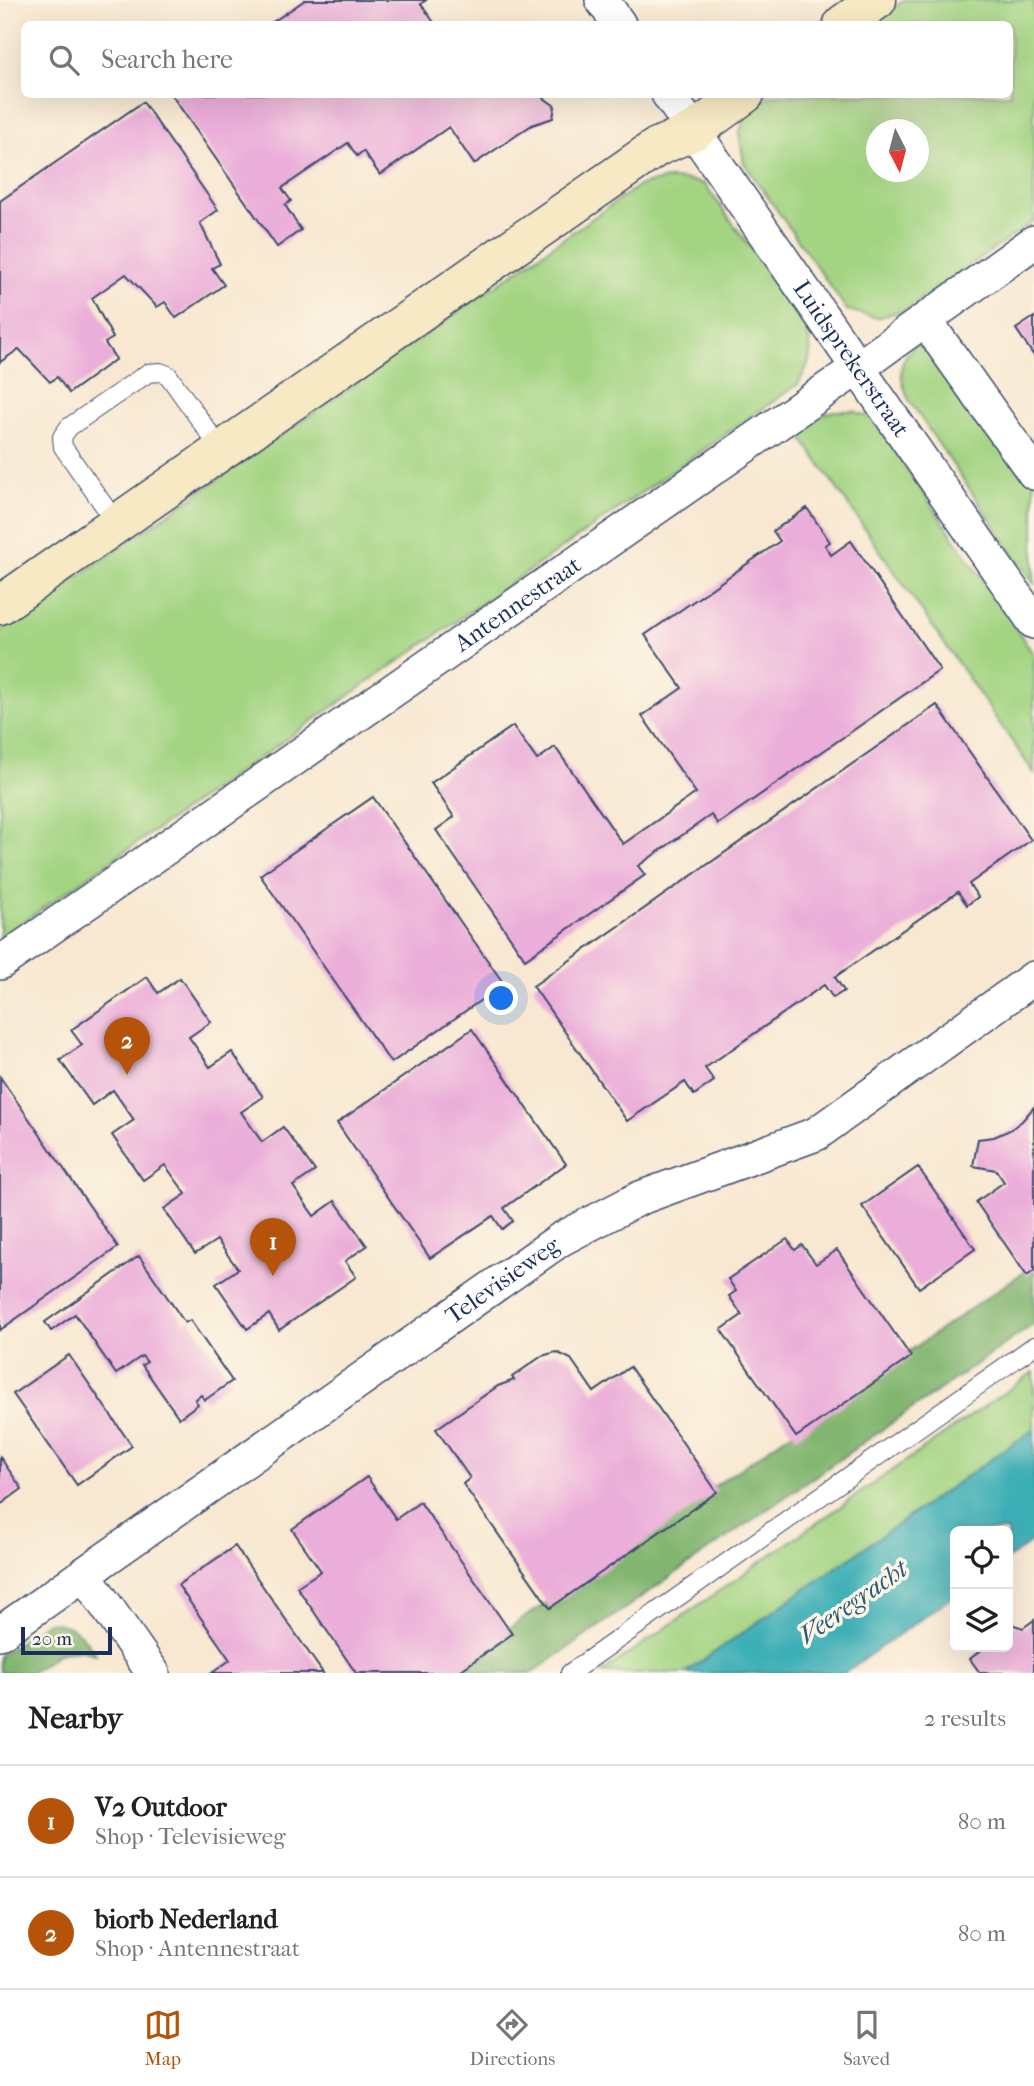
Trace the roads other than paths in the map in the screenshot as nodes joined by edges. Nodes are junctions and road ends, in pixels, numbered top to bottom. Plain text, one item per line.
1 (602, 0) edge
2 (877, 0) edge
3 (617, 21) edge
4 (847, 21) edge
5 (671, 98) edge
6 (739, 98) edge
7 (694, 131) junction
8 (1034, 242) edge
9 (925, 320) junction
10 (859, 367) junction
11 (222, 451) junction
12 (1034, 473) edge
13 (117, 524) junction
14 (0, 605) edge
15 (1034, 622) edge
16 (0, 963) edge
17 (1034, 978) edge
18 (1034, 1346) edge
19 (84, 1574) junction
20 (0, 1633) edge
21 (153, 1673) edge
22 (570, 1673) edge

1 - 3 street
2 - 4 street
5 - 7 street, Luidsprekerstraat
6 - 7 street
7 - 10 street, Luidsprekerstraat
7 - 11 street
8 - 9 street, Antennestraat
9 - 10 street, Antennestraat
9 - 12 street
10 - 15 street, Luidsprekerstraat
10 - 16 street, Antennestraat
11 - 13 street
11 - 13 lane
13 - 14 street
17 - 19 street, Televisieweg
18 - 22 lane
19 - 20 street, Televisieweg
19 - 21 street

